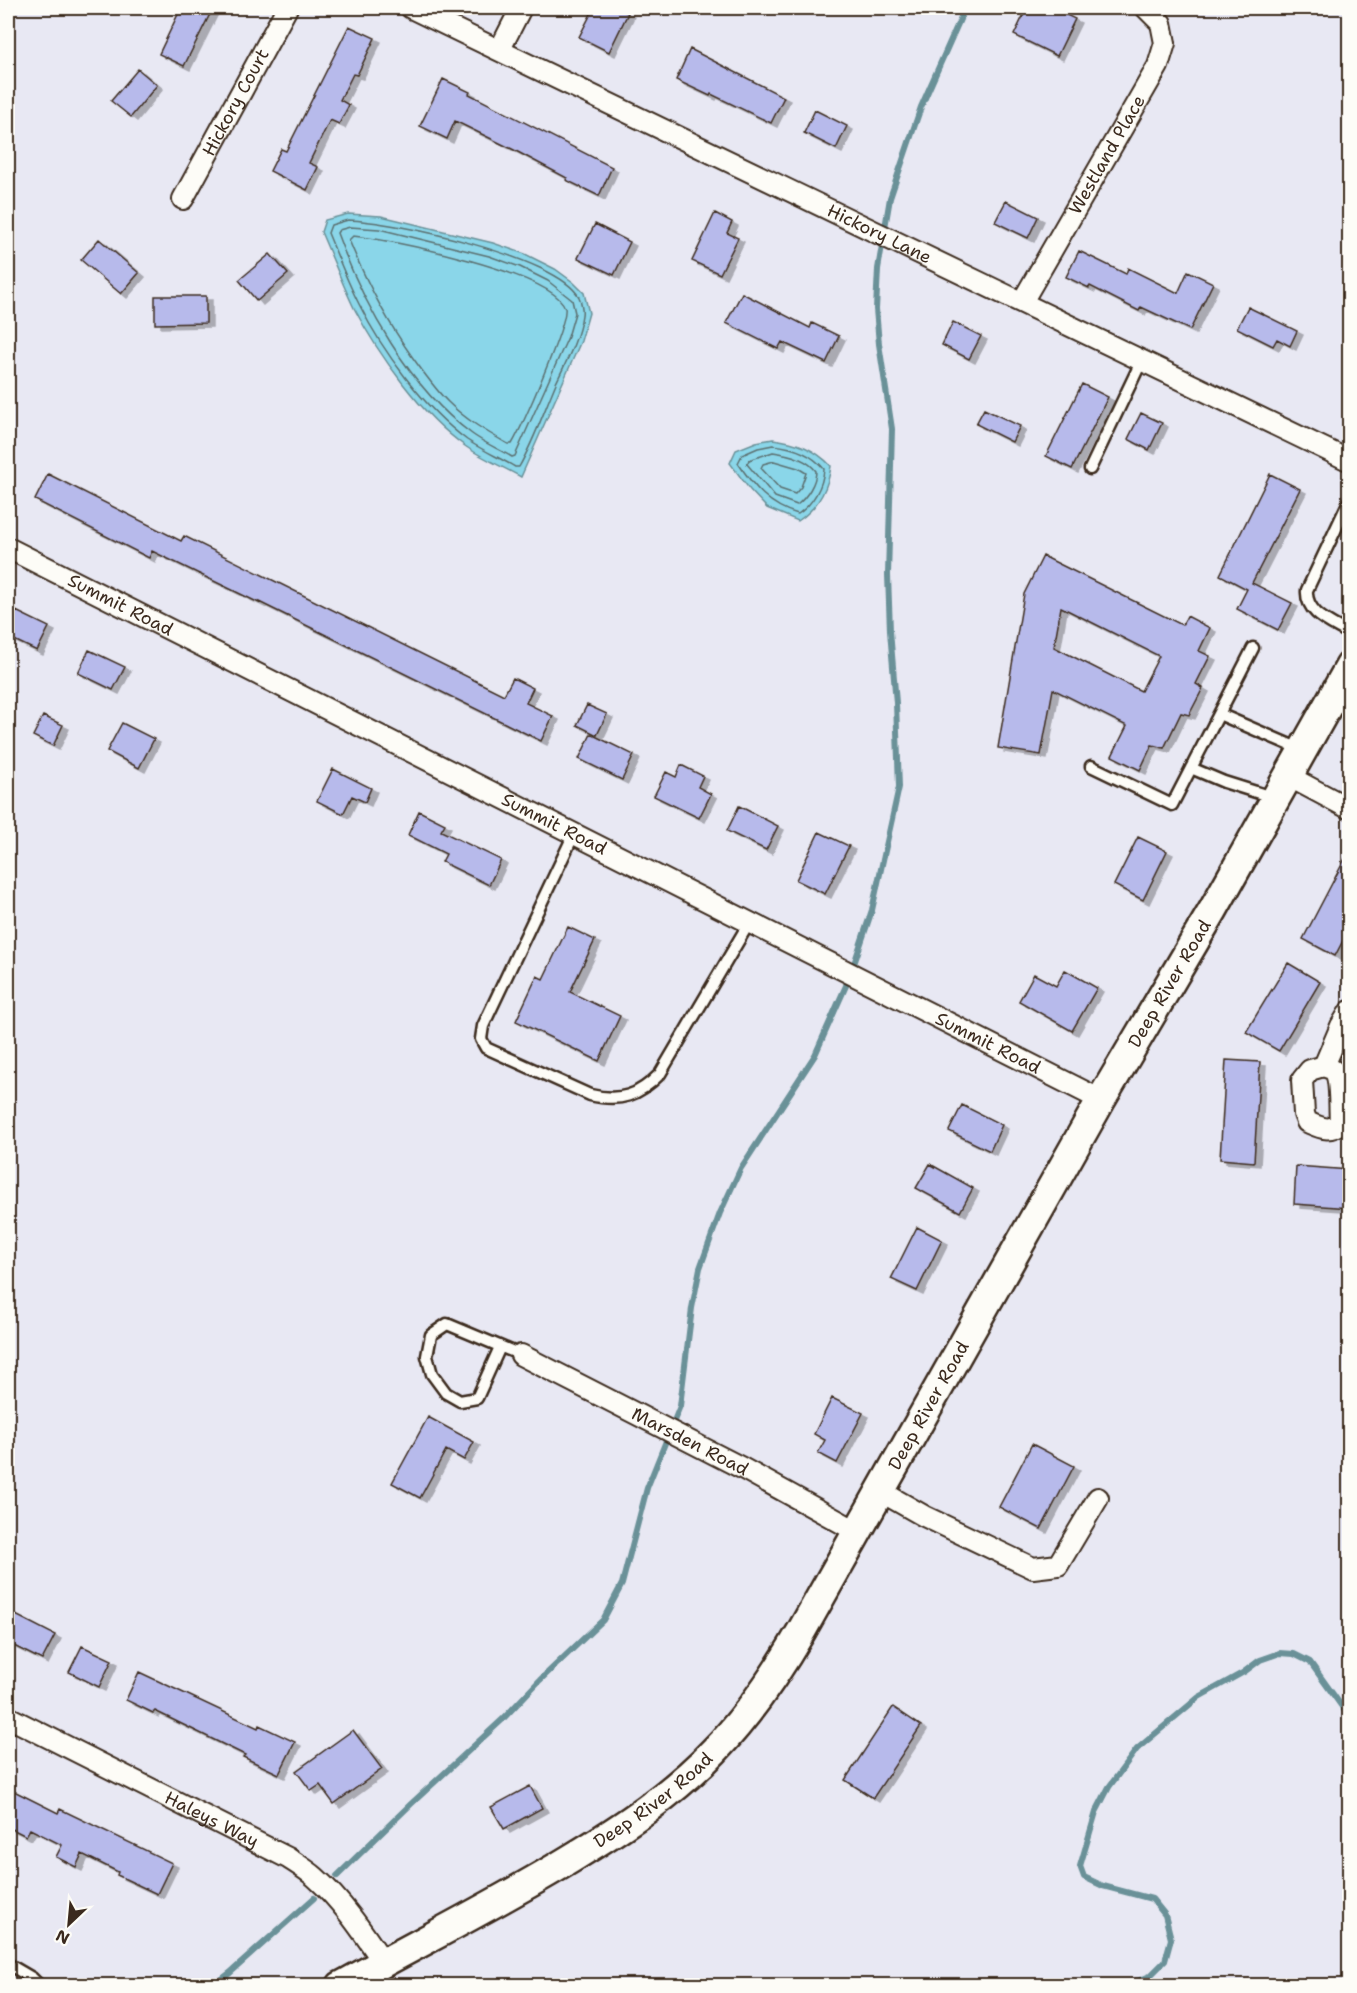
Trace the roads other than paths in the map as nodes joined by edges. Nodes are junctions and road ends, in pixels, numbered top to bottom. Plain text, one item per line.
1 (287, 8) edge
2 (411, 8) edge
3 (521, 8) edge
4 (1146, 8) edge
5 (500, 50) junction
6 (183, 199) dead end
7 (1022, 302) junction
8 (1142, 360) junction
9 (1350, 461) edge
10 (1090, 469) dead end
11 (1350, 500) edge
12 (8, 549) edge
13 (1350, 633) edge
14 (1252, 648) dead end
15 (1350, 666) edge
16 (1219, 714) junction
17 (1302, 750) junction
18 (1091, 766) dead end
19 (1191, 768) junction
20 (1282, 787) junction
21 (1350, 808) edge
22 (574, 834) junction
23 (748, 922) junction
24 (1350, 1011) edge
25 (1324, 1066) dead end
26 (1101, 1100) junction
27 (500, 1347) junction
28 (520, 1355) joint
29 (880, 1491) junction
30 (1098, 1498) dead end
31 (858, 1532) junction
32 (8, 1718) edge
33 (383, 1962) junction
34 (8, 1964) edge
35 (40, 1986) edge
36 (341, 1986) edge

1 - 6 street, Hickory Court
2 - 5 street, Hickory Lane
3 - 5 street
4 - 7 street, Westland Place
5 - 7 street, Hickory Lane
7 - 8 street, Hickory Lane
8 - 9 street, Hickory Lane
8 - 10 lane
11 - 13 lane
12 - 22 street, Summit Road
14 - 16 lane
15 - 17 street, Deep River Road
16 - 17 lane
16 - 19 lane
17 - 20 street, Deep River Road
18 - 19 lane
19 - 20 lane
20 - 21 street
20 - 26 street, Deep River Road
22 - 23 street, Summit Road
22 - 23 lane
23 - 26 street, Summit Road
24 - 25 street
26 - 29 street, Deep River Road
27 - 27 lane
27 - 28 lane
28 - 31 street, Marsden Road
29 - 30 street
29 - 31 street, Deep River Road
31 - 33 street, Deep River Road
32 - 33 street, Haleys Way
33 - 36 street, Deep River Road
34 - 35 lane

